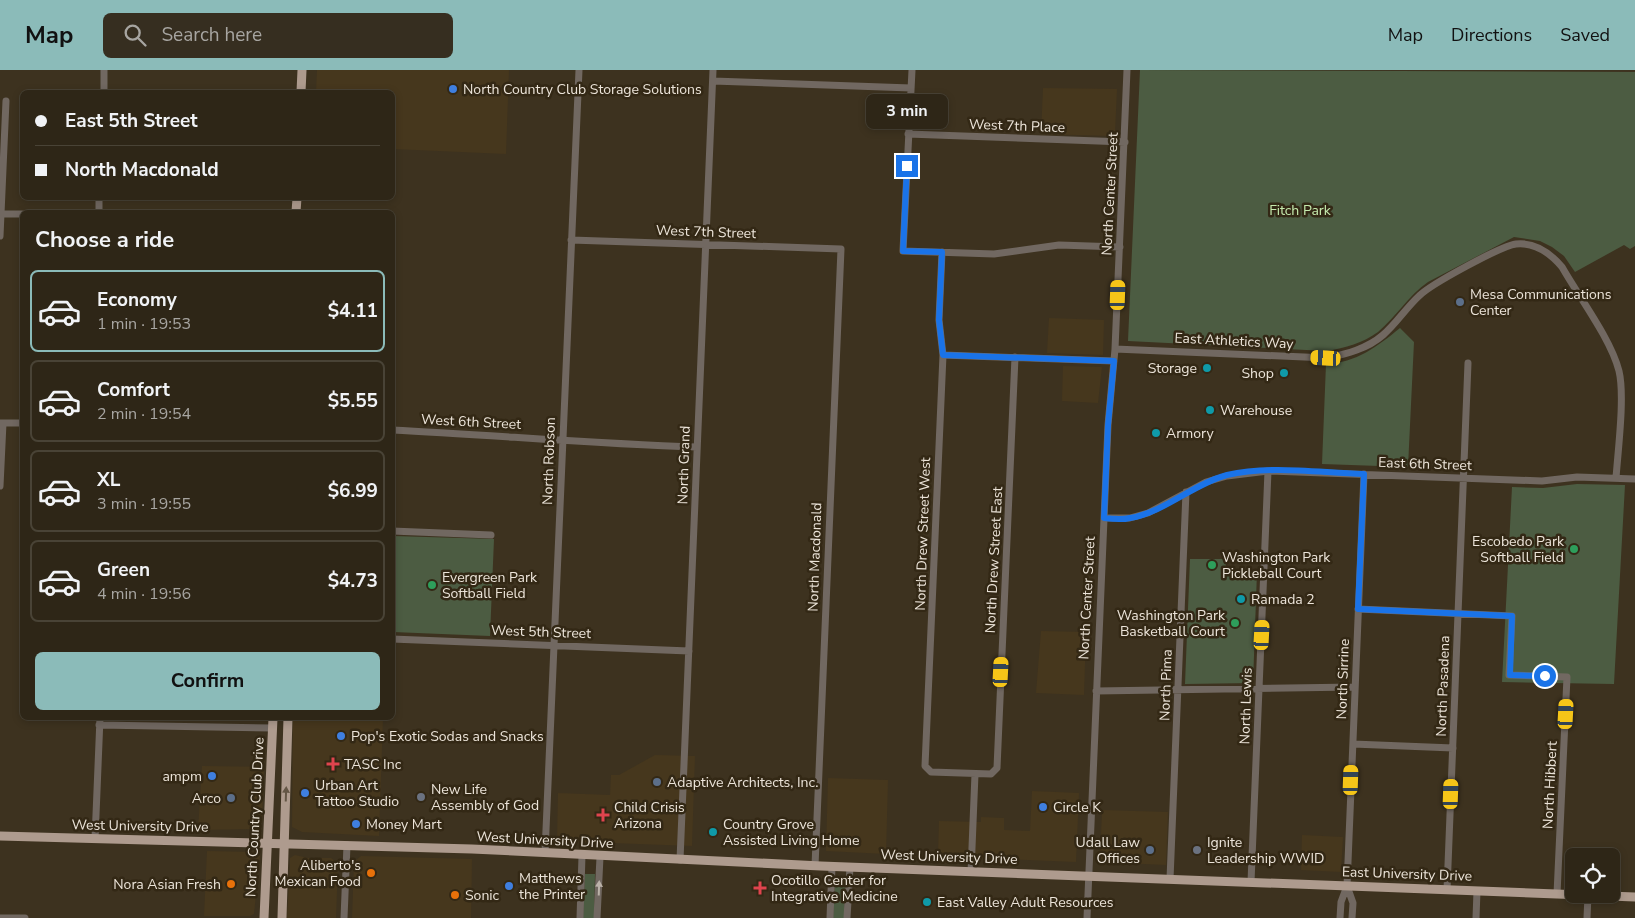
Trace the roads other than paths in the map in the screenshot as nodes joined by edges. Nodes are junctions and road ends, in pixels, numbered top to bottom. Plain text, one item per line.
1 (104, 70) edge
2 (302, 70) edge
3 (578, 70) edge
4 (713, 70) edge
5 (912, 70) edge
6 (1127, 70) edge
7 (713, 80) junction
8 (911, 88) junction
9 (104, 90) edge
10 (301, 90) edge
11 (6, 100) dead end
12 (908, 134) junction
13 (1124, 142) junction
14 (1, 214) edge
15 (20, 214) edge
16 (0, 236) edge
17 (571, 240) junction
18 (706, 245) junction
19 (1120, 247) junction
20 (841, 249) joint
21 (942, 252) junction
22 (1115, 349) junction
23 (943, 355) junction
24 (1015, 358) junction
25 (1114, 361) junction
26 (1468, 363) dead end
27 (1, 423) edge
28 (20, 423) edge
29 (395, 430) edge
30 (563, 442) junction
31 (697, 447) junction
32 (1268, 471) junction
33 (1364, 474) junction
34 (1464, 478) junction
35 (1616, 478) junction
36 (1635, 479) edge
37 (0, 486) edge
38 (1186, 492) junction
39 (1104, 518) junction
40 (395, 531) edge
41 (491, 535) dead end
42 (1358, 609) junction
43 (1458, 614) junction
44 (395, 639) edge
45 (554, 645) junction
46 (689, 650) junction
47 (1355, 687) junction
48 (1259, 688) junction
49 (1178, 690) junction
50 (1096, 691) junction
51 (273, 720) edge
52 (288, 720) edge
53 (100, 721) edge
54 (273, 728) junction
55 (1353, 744) junction
56 (1453, 748) junction
57 (974, 774) junction
58 (0, 836) edge
59 (95, 839) junction
60 (268, 842) junction
61 (284, 843) junction
62 (347, 845) junction
63 (545, 853) junction
64 (582, 856) junction
65 (600, 857) junction
66 (680, 860) junction
67 (815, 866) junction
68 (832, 867) junction
69 (850, 868) junction
70 (971, 872) junction
71 (1088, 876) junction
72 (1170, 879) junction
73 (1251, 882) junction
74 (1347, 886) junction
75 (1447, 890) junction
76 (1477, 891) junction
77 (1557, 894) junction
78 (1565, 894) edge
79 (1620, 896) edge
80 (1635, 897) edge
81 (1588, 903) edge
82 (0, 918) edge
83 (24, 918) edge
84 (264, 918) edge
85 (282, 918) edge
86 (344, 918) edge
87 (580, 918) edge
88 (598, 918) edge
89 (830, 918) edge
90 (847, 918) edge
91 (1087, 918) edge
92 (1340, 918) edge
93 (1352, 918) edge
94 (1476, 918) edge
95 (1587, 918) edge

1 - 9 street
2 - 10 main road
3 - 17 street, North Robson
4 - 7 street, North Grand
5 - 8 street
6 - 13 street, North Center Street
7 - 8 street
7 - 18 street, North Grand
8 - 12 street
11 - 14 street
12 - 13 street, West 7th Place
12 - 21 street
13 - 19 street, North Center Street
14 - 15 street
14 - 16 street
17 - 18 street, West 7th Street
17 - 30 street, North Robson
18 - 20 street, West 7th Street
18 - 31 street, North Grand
19 - 21 street
19 - 22 street, North Center Street
20 - 67 street, North Macdonald
21 - 23 street, North Drew Street West
22 - 25 street, North Center Street
22 - 35 street, East Athletics Way
23 - 24 street
23 - 57 street, North Drew Street West
24 - 25 street
24 - 57 street, North Drew Street East
25 - 39 street, North Center Street
26 - 34 street, North Pasadena
27 - 28 street
27 - 37 street
29 - 30 street, West 6th Street
30 - 31 street, West 6th Street
30 - 45 street, North Robson
31 - 46 street, North Grand
32 - 33 street, East 6th Street
32 - 38 street, East 6th Street
32 - 48 street, North Lewis
33 - 34 street, East 6th Street
33 - 42 street, North Sirrine
34 - 35 street, East 6th Street
34 - 43 street, North Pasadena
35 - 36 street, East 6th Street
38 - 39 street, East 6th Street
38 - 49 street, North Pima
39 - 50 street, North Center Street
40 - 41 street
42 - 43 street
42 - 47 street, North Sirrine
43 - 56 street, North Pasadena
43 - 77 street, North Hibbert
44 - 45 street, West 5th Street
45 - 46 street, West 5th Street
45 - 63 street, North Robson
46 - 66 street, North Grand
47 - 48 street
47 - 55 street, North Sirrine
48 - 49 street
48 - 73 street, North Lewis
49 - 50 street
49 - 72 street, North Pima
50 - 71 street, North Center Street
51 - 54 main road, North Country Club Drive
61 -> 52 main road, North Country Club Drive
53 - 54 street
53 - 59 street
54 - 60 main road, North Country Club Drive
55 - 56 street
55 - 74 street, North Sirrine
56 - 75 street, North Pasadena
57 - 70 street
58 - 59 main road, West University Drive
59 - 60 main road, West University Drive
60 - 61 main road, West University Drive
60 - 84 main road, North Country Club Drive
61 - 62 main road, West University Drive
61 - 85 main road, North Country Club Drive
62 - 63 main road, West University Drive
62 - 86 street
63 - 64 main road, West University Drive
64 - 65 main road, West University Drive
64 - 87 street
65 - 66 main road, West University Drive
88 -> 65 street
66 - 67 main road, West University Drive
67 - 68 main road, West University Drive
68 - 69 main road, West University Drive
68 - 89 street
69 - 70 main road, West University Drive
69 - 90 street
70 - 71 main road, West University Drive
71 - 72 main road, East University Drive
71 - 91 street, North Center Street
72 - 73 main road, East University Drive
73 - 74 main road, East University Drive
74 - 75 main road, East University Drive
74 - 92 street
74 - 93 street
75 - 76 main road, East University Drive
76 - 77 main road, East University Drive
76 - 94 street
77 - 78 main road, East University Drive
79 - 80 main road, East University Drive
81 - 95 street
82 - 83 street

